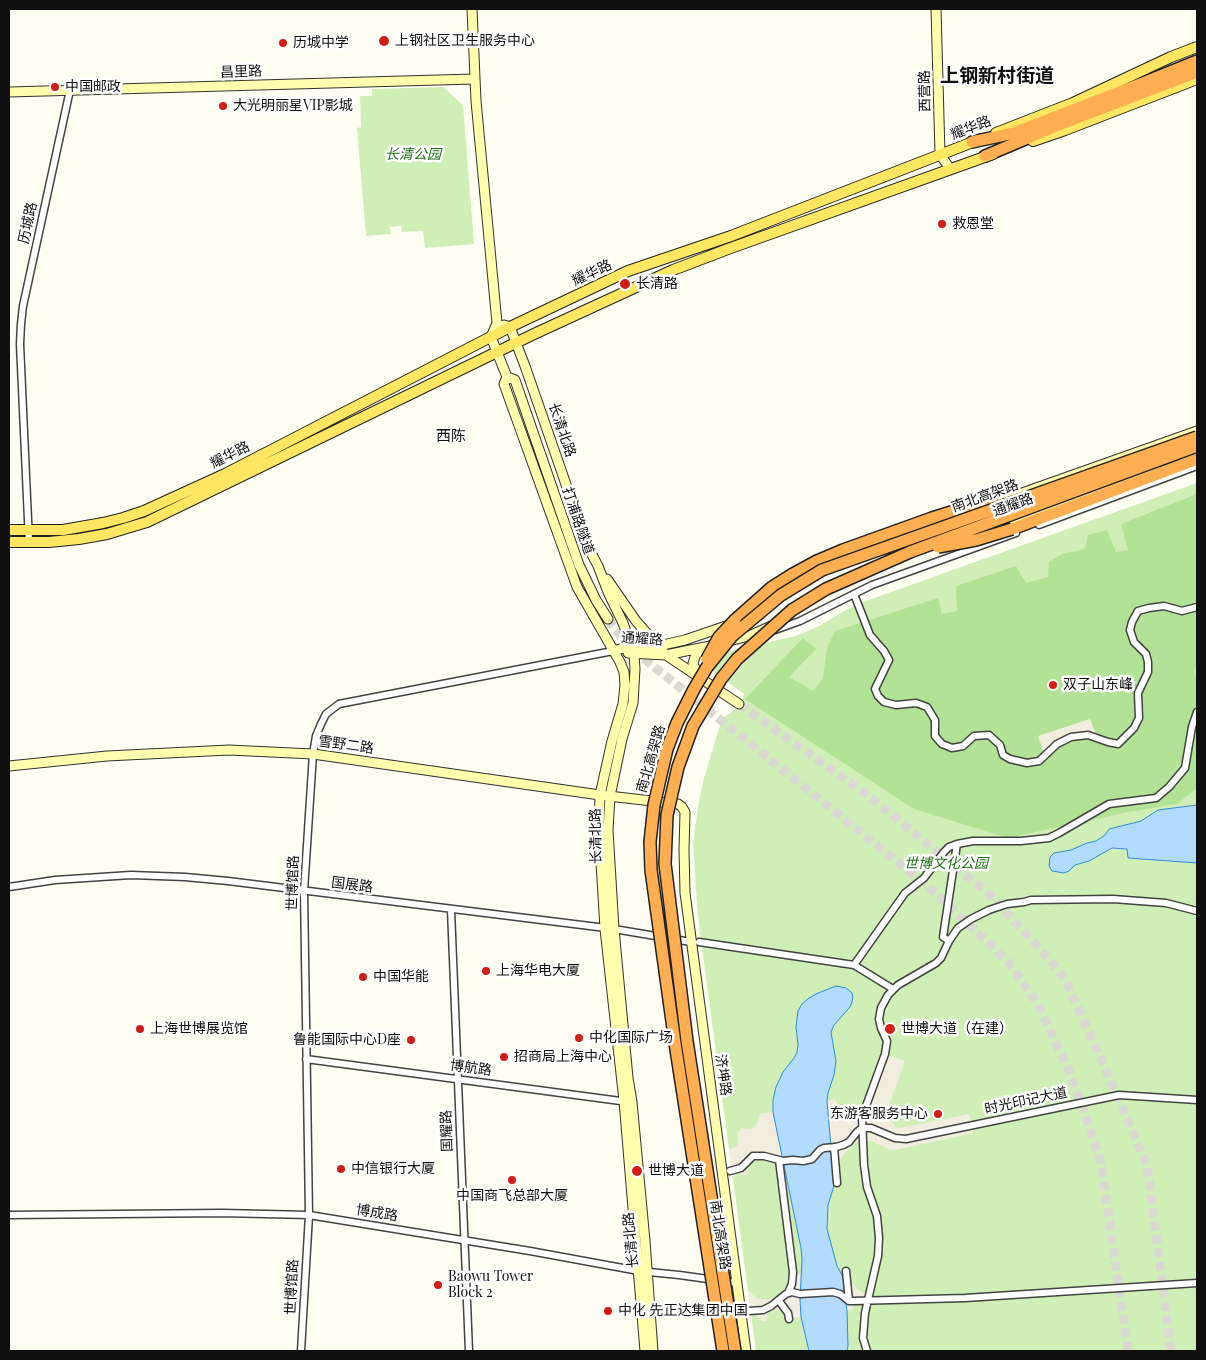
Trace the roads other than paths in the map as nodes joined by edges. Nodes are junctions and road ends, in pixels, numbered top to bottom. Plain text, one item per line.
1 (472, 9) edge
2 (936, 9) edge
3 (1197, 47) edge
4 (1197, 61) edge
5 (1197, 72) edge
6 (1197, 78) edge
7 (474, 79) junction
8 (1146, 87) junction
9 (70, 90) junction
10 (9, 92) edge
11 (972, 142) junction
12 (940, 154) junction
13 (985, 156) junction
14 (950, 169) junction
15 (496, 323) junction
16 (510, 327) junction
17 (491, 337) junction
18 (516, 343) junction
19 (498, 351) junction
20 (507, 377) junction
21 (1197, 431) edge
22 (1197, 437) edge
23 (1197, 446) edge
24 (1197, 453) edge
25 (1197, 459) edge
26 (1197, 466) edge
27 (1000, 501) junction
28 (9, 530) edge
29 (28, 530) junction
30 (9, 542) edge
31 (29, 542) junction
32 (910, 552) junction
33 (598, 566) junction
34 (854, 594) junction
35 (1197, 607) edge
36 (608, 619) tunnel mouth
37 (749, 636) junction
38 (658, 646) junction
39 (706, 647) junction
40 (633, 650) junction
41 (613, 651) junction
42 (666, 655) junction
43 (697, 675) junction
44 (694, 689) junction
45 (738, 704) tunnel mouth
46 (1197, 712) edge
47 (313, 754) junction
48 (9, 766) edge
49 (600, 795) junction
50 (610, 796) junction
51 (678, 804) joint
52 (957, 844) junction
53 (9, 886) edge
54 (304, 891) junction
55 (451, 910) junction
56 (1197, 911) edge
57 (610, 929) junction
58 (949, 941) junction
59 (695, 942) junction
60 (854, 965) junction
61 (893, 989) junction
62 (306, 1059) junction
63 (457, 1079) junction
64 (1197, 1100) edge
65 (628, 1102) junction
66 (862, 1128) junction
67 (834, 1147) junction
68 (779, 1160) junction
69 (730, 1171) dead end
70 (837, 1183) dead end
71 (309, 1215) junction
72 (9, 1216) edge
73 (463, 1240) junction
74 (643, 1271) junction
75 (846, 1271) dead end
76 (1197, 1282) edge
77 (737, 1283) junction
78 (788, 1293) junction
79 (868, 1300) junction
80 (779, 1301) junction
81 (849, 1301) junction
82 (749, 1311) dead end
83 (789, 1319) dead end
84 (301, 1351) edge
85 (469, 1351) edge
86 (645, 1351) edge
87 (653, 1351) edge
88 (723, 1351) edge
89 (735, 1351) edge
90 (746, 1351) edge
91 (867, 1351) edge

1 - 7 street
2 - 12 street, 西营路
3 - 11 main road, 耀华路
4 - 8 highway
5 - 8 highway
6 - 13 main road, 耀华路
7 - 9 street, 昌里路
7 - 15 street
8 - 11 highway
8 - 13 highway
9 - 10 street, 昌里路
9 - 29 street, 历城路
11 - 12 main road, 耀华路
12 - 14 street
12 - 16 main road, 耀华路
13 - 14 main road, 耀华路
14 - 18 main road, 耀华路
15 - 16 street
15 - 17 street
16 - 17 main road, 耀华路
16 - 18 street
17 - 19 street
17 - 29 main road, 耀华路
18 - 19 main road, 耀华路
18 - 33 street, 长清北路
19 - 20 street, 长清北路
19 - 31 main road, 耀华路
20 - 36 street, 打浦路隧道
20 - 41 street, 长清北路
21 - 27 street, 通耀路
22 - 44 highway, 南北高架路, bridge
23 - 32 highway, 南北高架路, bridge
24 - 37 street, 通耀路
25 - 32 highway, bridge
26 - 34 street
27 - 38 street, 通耀路
27 - 44 highway, bridge
28 - 29 main road, 耀华路
29 - 31 street, 历城路
30 - 31 main road, 耀华路
32 - 89 highway, 南北高架路, bridge
33 - 38 street
33 - 40 street, 长清北路
34 - 35 street
34 - 37 street
37 - 39 street, 通耀路
38 - 40 street, 通耀路
38 - 42 street
39 - 42 street, 通耀路
39 - 43 street
40 - 41 street, 通耀路
40 - 42 street, 通耀路
40 - 50 street, 长清北路
41 - 47 street, 世博馆路
41 - 49 street, 长清北路
42 - 43 street
43 - 45 street
44 - 88 highway, 南北高架路, bridge
46 - 52 street
47 - 48 street, 雪野二路
47 - 49 street, 雪野二路
47 - 54 street, 世博馆路
49 - 50 street, 雪野二路
49 - 57 street, 长清北路
50 - 51 street, 雪野二路
50 - 57 street, 长清北路
51 - 59 street, 济坤路
52 - 58 street
52 - 60 street
53 - 54 street, 国展路
54 - 55 street, 国展路
54 - 62 street, 世博馆路
55 - 57 street, 国展路
55 - 63 street, 国耀路
56 - 58 street
57 - 59 street, 国展路
57 - 65 street, 长清北路
58 - 61 street
59 - 60 street, 国展路
59 - 77 street, 济坤路
60 - 61 street
61 - 66 street
62 - 63 street, 博航路
62 - 71 street, 世博馆路
63 - 65 street, 博航路
63 - 73 street, 国耀路
64 - 66 street, 时光印记大道
65 - 74 street, 长清北路
66 - 67 street
66 - 79 street
67 - 68 street
67 - 70 street
68 - 69 street
68 - 78 street
71 - 72 street, 博成路
71 - 73 street, 博成路
71 - 84 street, 世博馆路
73 - 74 street, 博成路
73 - 85 street, 国耀路
74 - 77 street, 博成路
74 - 86 street, 长清北路
74 - 87 street, 长清北路
75 - 81 street
76 - 79 street
77 - 90 street, 济坤路
78 - 80 street
78 - 81 street
79 - 81 street
79 - 91 street
80 - 82 street
80 - 83 street

